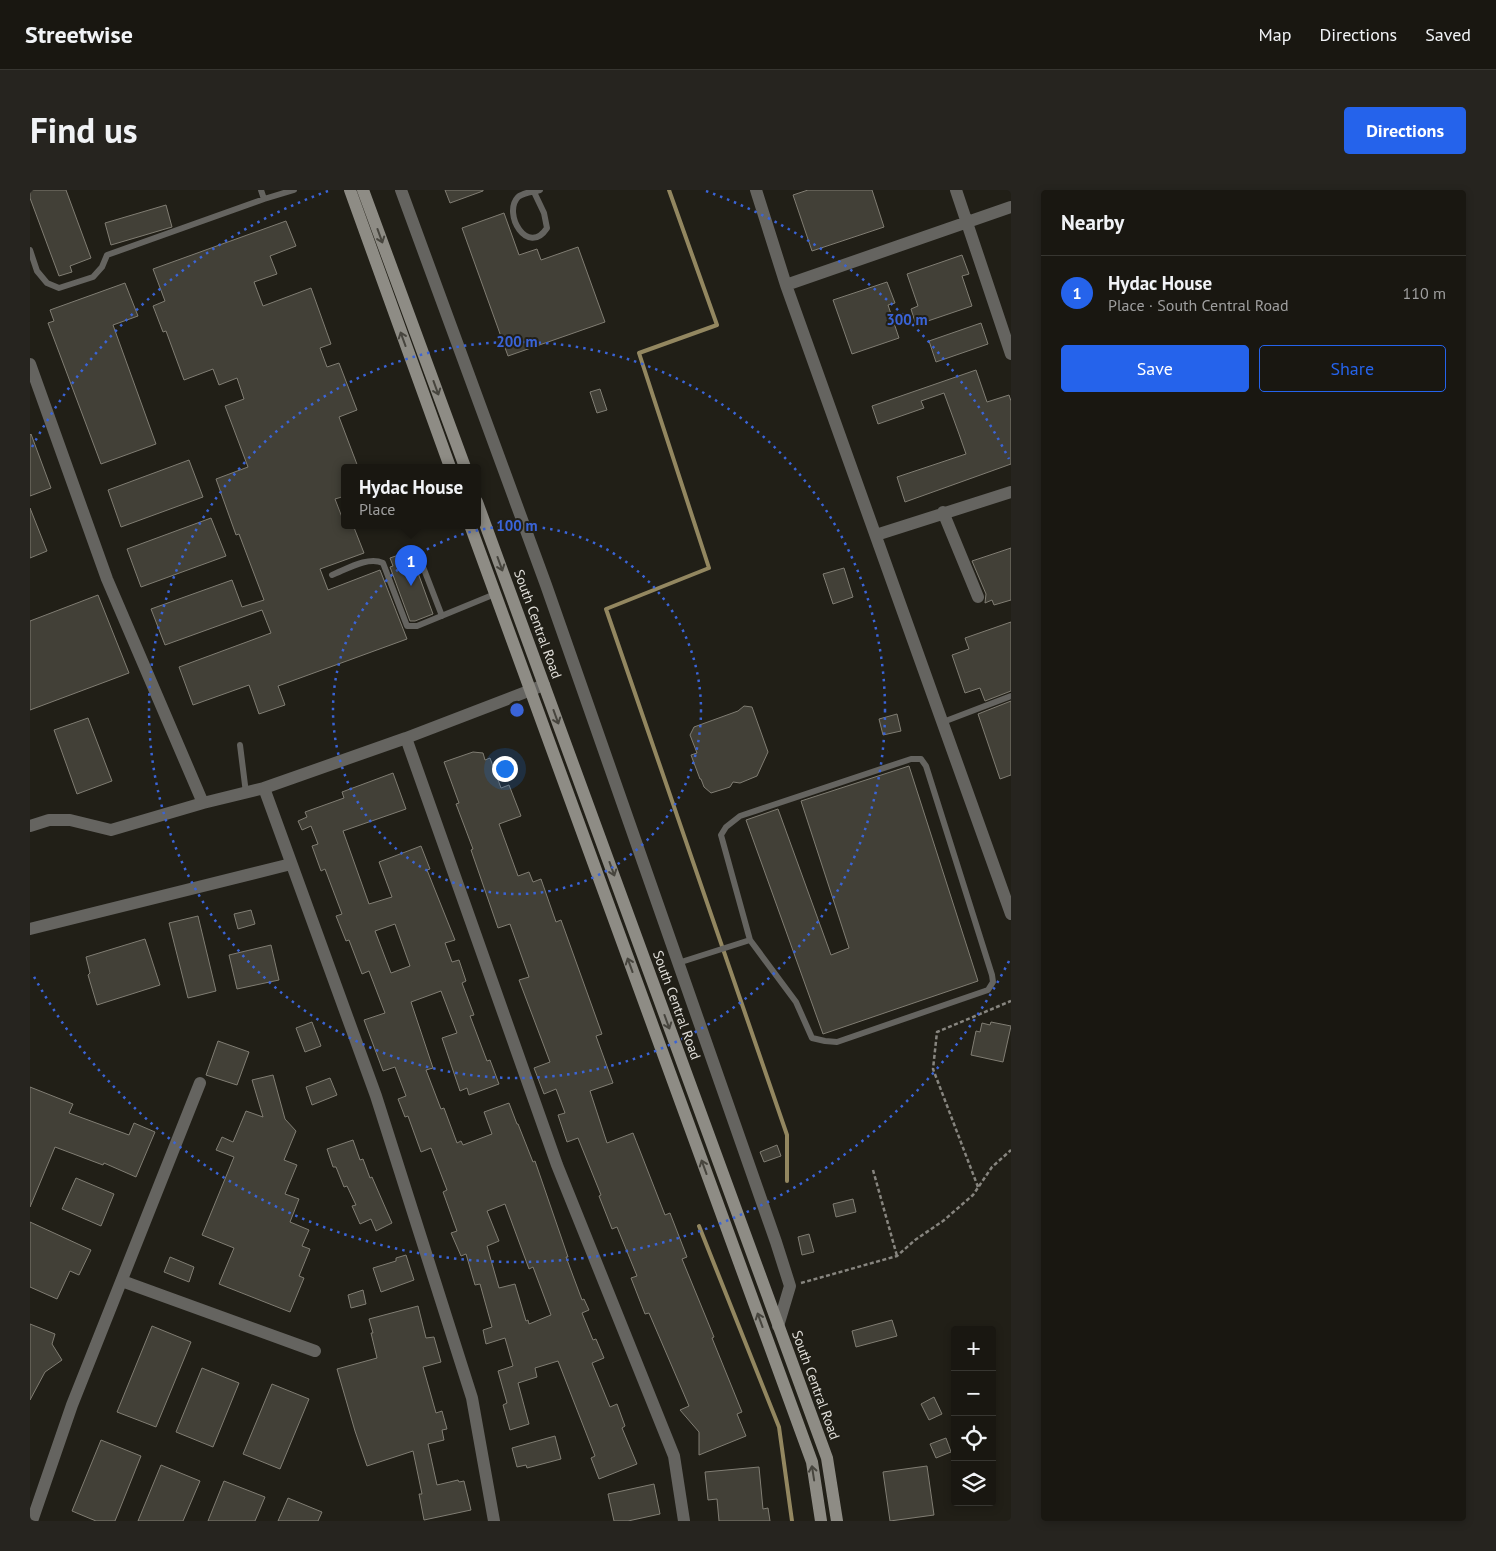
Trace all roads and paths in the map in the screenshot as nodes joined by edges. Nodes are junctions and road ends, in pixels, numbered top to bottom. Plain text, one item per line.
1 (261, 190) edge
2 (294, 190) edge
3 (350, 190) edge
4 (363, 190) edge
5 (401, 190) edge
6 (756, 190) edge
7 (956, 190) edge
8 (537, 191) edge
9 (264, 199) junction
10 (1011, 207) edge
11 (966, 222) junction
12 (30, 250) edge
13 (786, 285) junction
14 (1011, 354) edge
15 (30, 364) edge
16 (449, 464) edge
17 (463, 464) edge
18 (1011, 492) edge
19 (944, 512) junction
20 (481, 513) edge
21 (471, 529) edge
22 (876, 535) junction
23 (420, 559) dead end
24 (332, 575) dead end
25 (495, 594) junction
26 (978, 597) dead end
27 (442, 616) junction
28 (544, 685) junction
29 (530, 690) junction
30 (1011, 696) edge
31 (943, 722) junction
32 (406, 738) junction
33 (240, 745) dead end
34 (264, 788) junction
35 (246, 793) junction
36 (203, 803) junction
37 (30, 826) edge
38 (291, 864) junction
39 (1011, 914) edge
40 (30, 929) edge
41 (750, 940) junction
42 (678, 963) junction
43 (1011, 1001) edge
44 (200, 1083) dead end
45 (1011, 1150) edge
46 (873, 1170) dead end
47 (978, 1187) junction
48 (897, 1256) junction
49 (122, 1281) junction
50 (790, 1286) junction
51 (778, 1326) junction
52 (315, 1351) dead end
53 (32, 1521) edge
54 (494, 1521) edge
55 (684, 1521) edge
56 (821, 1521) edge
57 (836, 1521) edge

1 - 9 lane
2 - 9 lane
16 -> 3 main road
4 -> 17 main road
5 - 42 street
6 - 13 street
7 - 11 street
8 - 8 lane
9 - 12 lane
10 - 11 street
11 - 13 street
11 - 14 street
13 - 22 street
15 - 36 street
18 - 19 street
19 - 22 street
19 - 26 street
20 -> 28 main road, South Central Road
21 - 25 main road
22 - 31 street
23 - 27 lane
24 - 27 lane
25 - 27 lane
25 - 29 main road
28 - 29 street
28 -> 51 main road, South Central Road
29 - 32 street
56 -> 29 main road
30 - 31 lane
31 - 39 street
32 - 34 street
32 - 55 street
33 - 35 lane
34 - 35 street
34 - 38 street
35 - 36 street
36 - 37 street
38 - 40 street
38 - 54 street
41 - 41 lane
41 - 42 lane
42 - 50 street
43 - 47 path
44 - 49 street
45 - 47 path
46 - 48 path
47 - 48 path
48 - 50 path
49 - 52 street
49 - 53 street
50 - 51 street
51 - 57 main road, South Central Road

